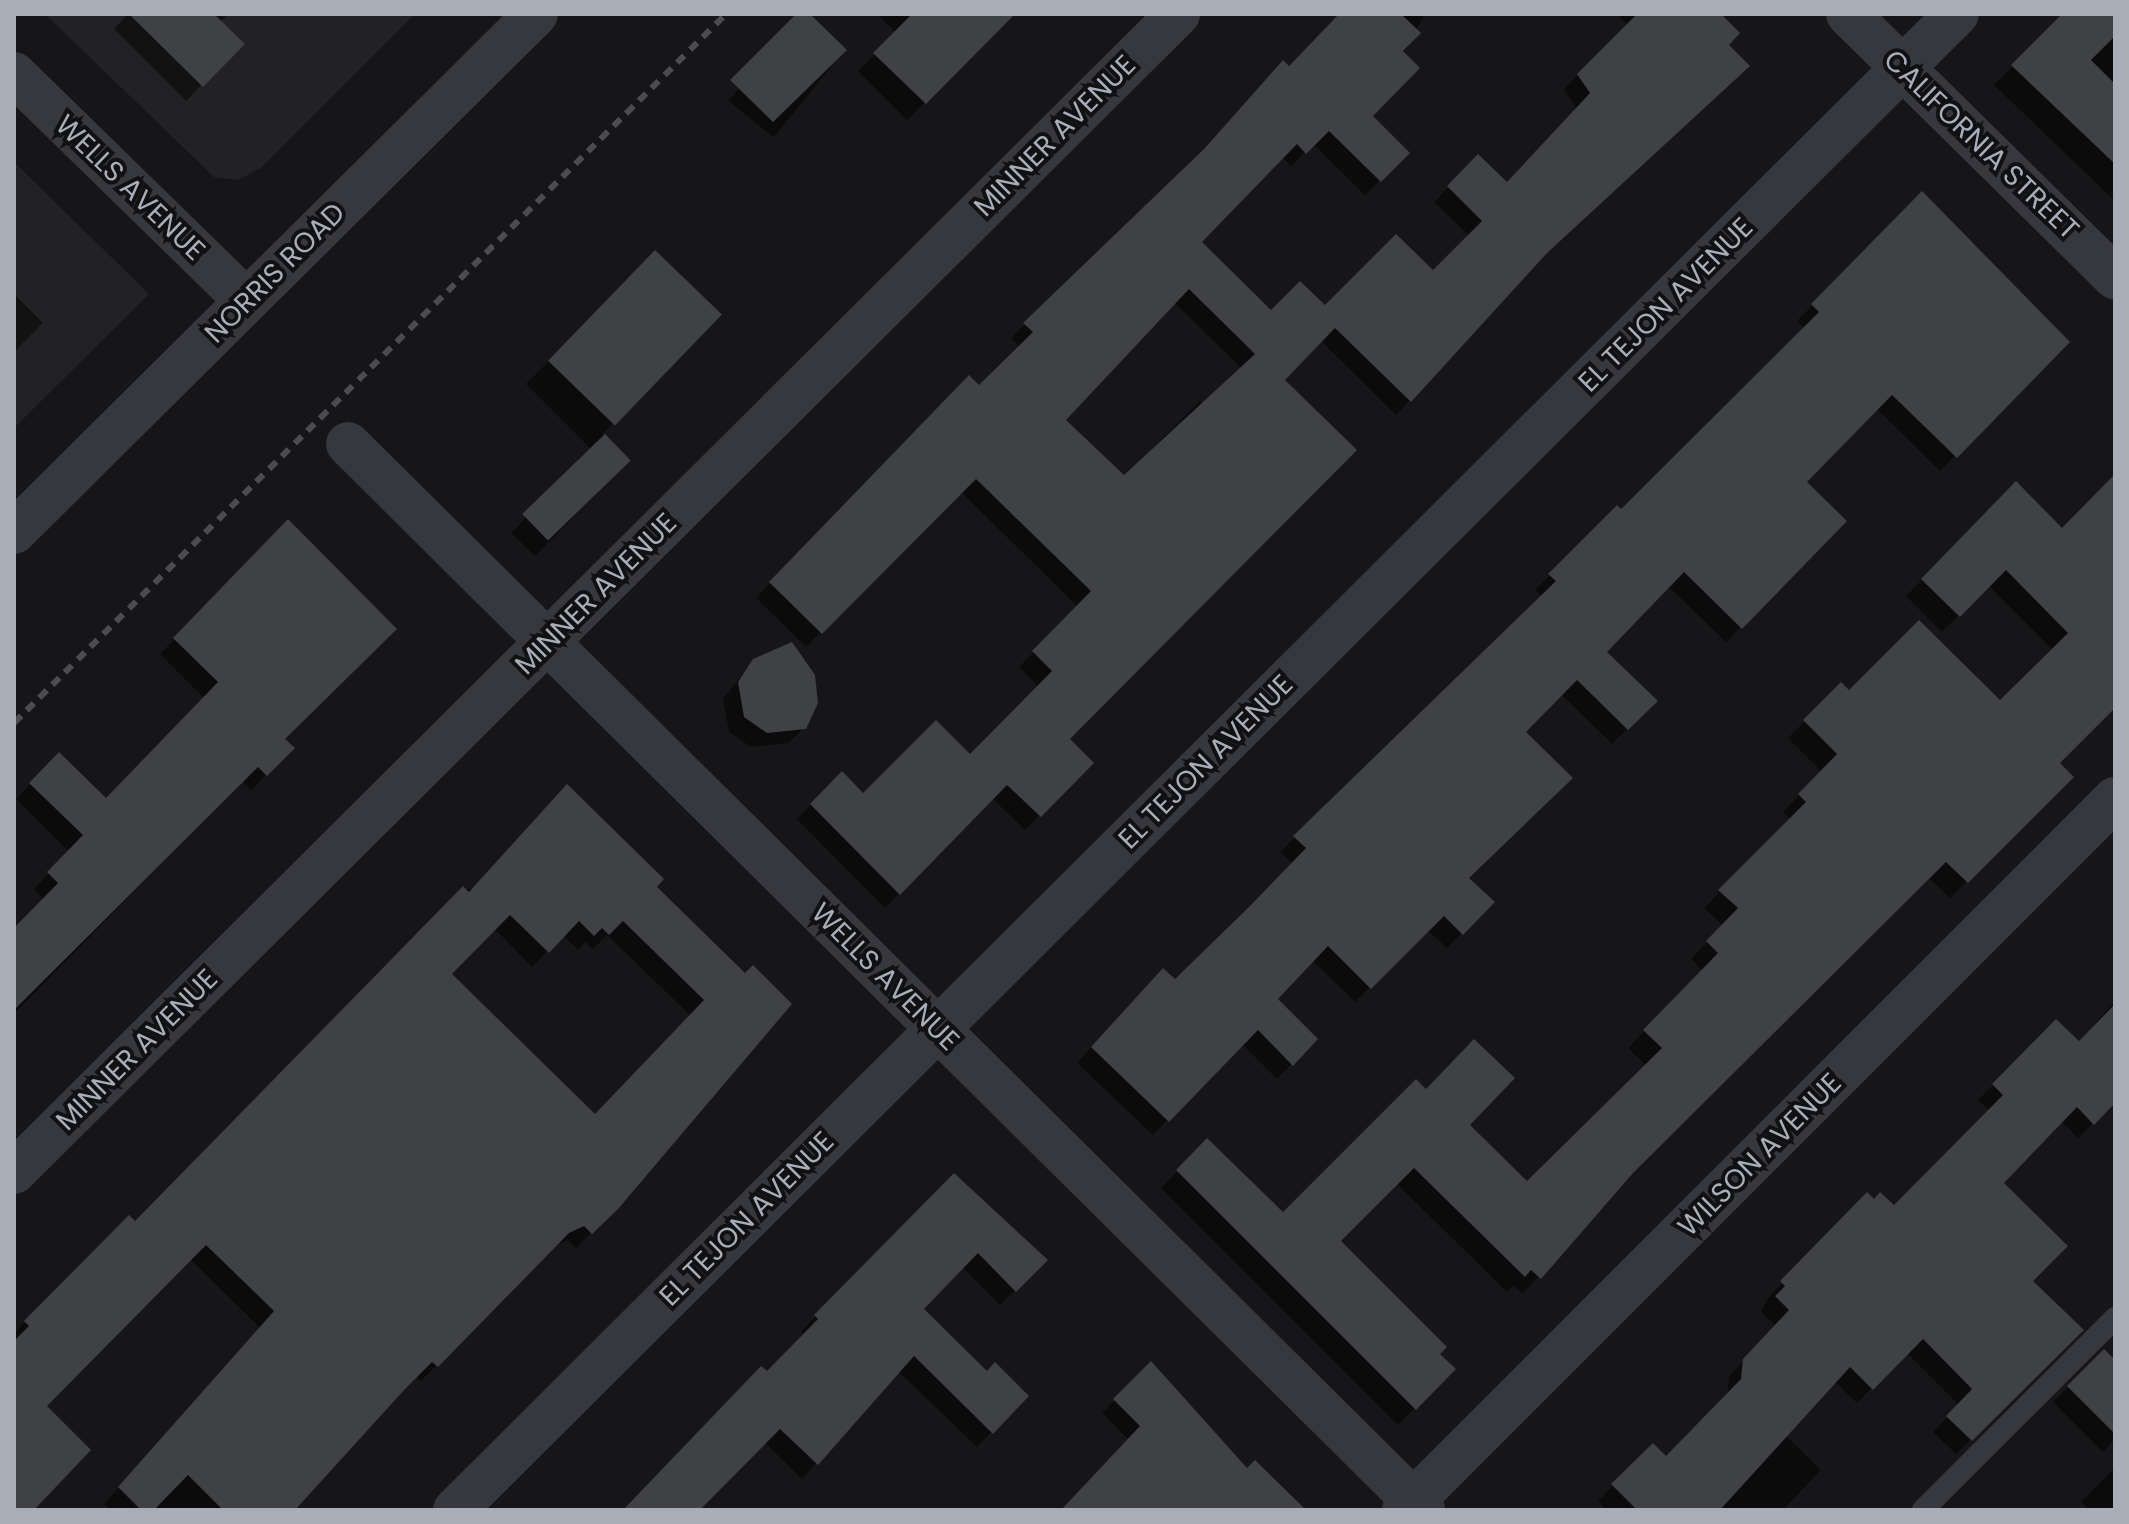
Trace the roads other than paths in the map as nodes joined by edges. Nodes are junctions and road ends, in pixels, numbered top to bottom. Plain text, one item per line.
1 (536, 14) edge
2 (1178, 14) edge
3 (1848, 14) edge
4 (1957, 14) edge
5 (1903, 69) junction
6 (14, 74) edge
7 (2115, 277) edge
8 (247, 301) junction
9 (348, 444) dead end
10 (14, 532) edge
11 (548, 642) junction
12 (2115, 799) edge
13 (938, 1029) junction
14 (14, 1172) edge
15 (2115, 1318) edge
16 (1413, 1507) edge
17 (455, 1510) edge
18 (1923, 1510) edge

1 - 8 street, NORRIS ROAD
2 - 11 street, MINNER AVENUE
3 - 5 street, CALIFORNIA STREET
4 - 5 street, EL TEJON AVENUE
5 - 7 street, CALIFORNIA STREET
5 - 13 street, EL TEJON AVENUE
6 - 8 street, WELLS AVENUE
8 - 10 street, NORRIS ROAD
9 - 11 street, WELLS AVENUE
11 - 13 street, WELLS AVENUE
11 - 14 street, MINNER AVENUE
12 - 16 street, WILSON AVENUE
13 - 16 street, WELLS AVENUE
13 - 17 street, EL TEJON AVENUE
15 - 18 lane

